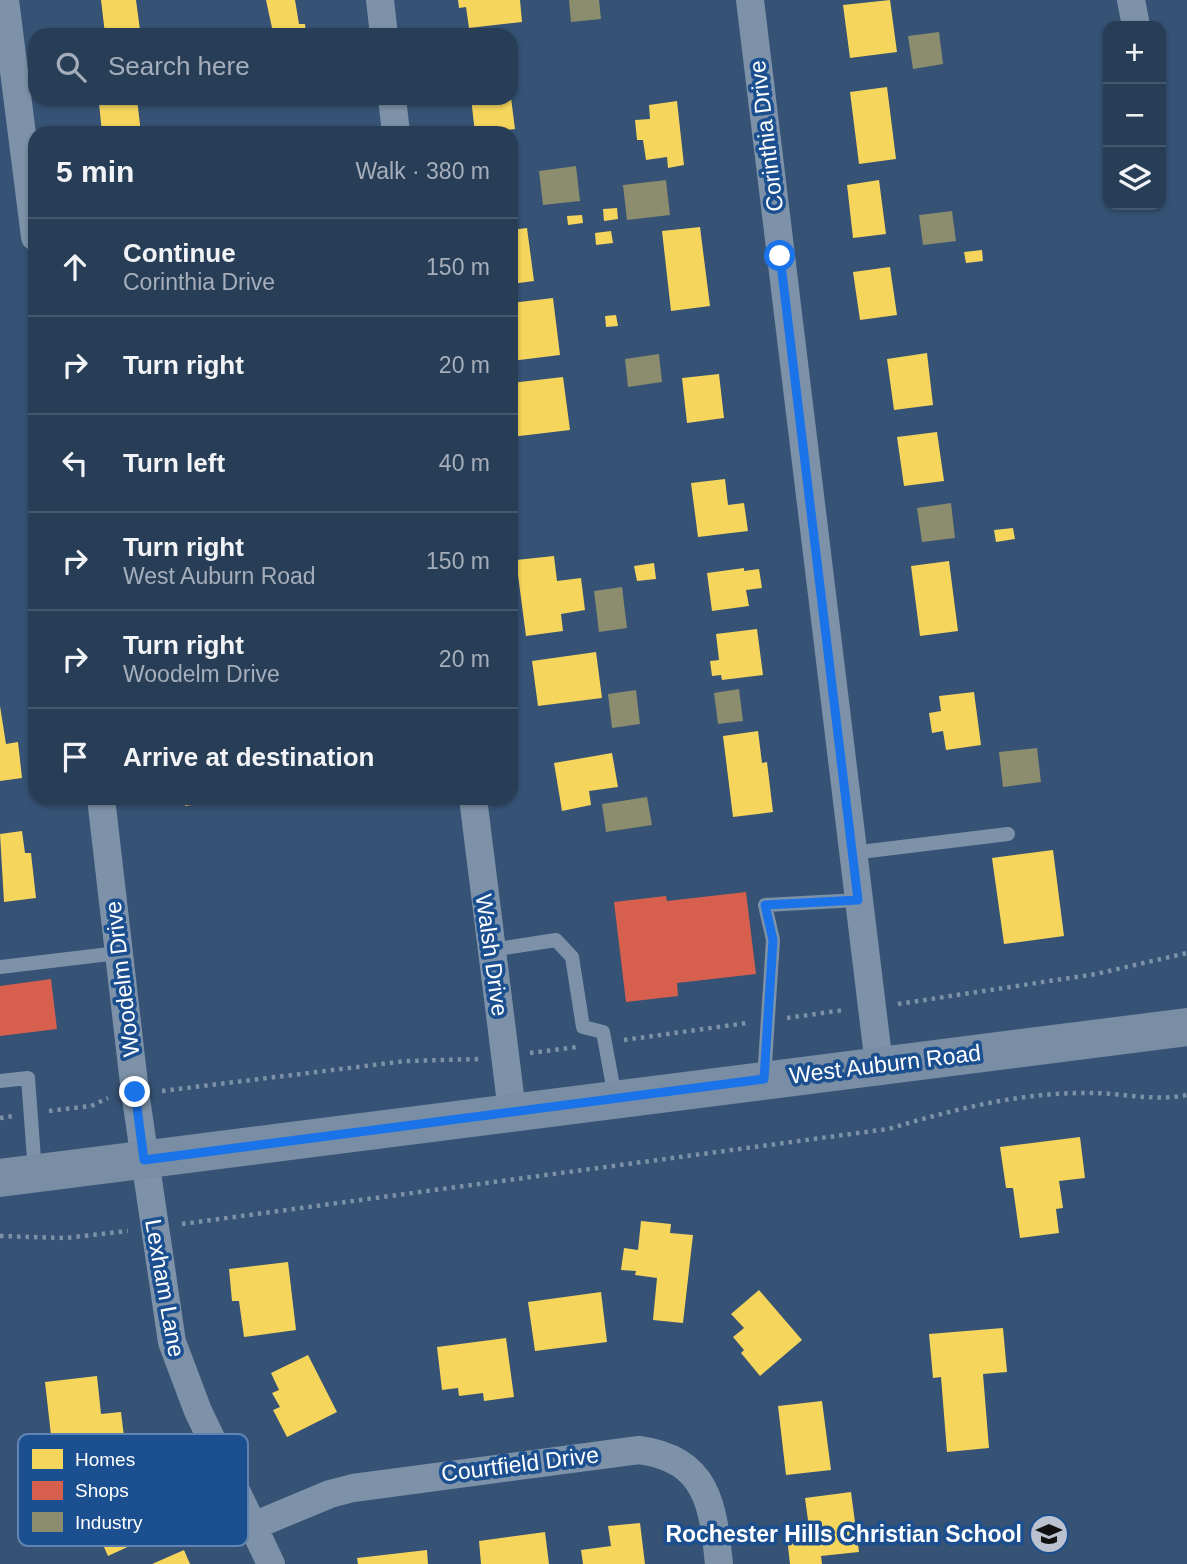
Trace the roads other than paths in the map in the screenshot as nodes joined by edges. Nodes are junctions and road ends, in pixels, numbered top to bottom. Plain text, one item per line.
1 (5, 0) edge
2 (380, 0) edge
3 (750, 0) edge
4 (1131, 0) edge
5 (1135, 21) edge
6 (383, 28) edge
7 (393, 105) edge
8 (395, 126) edge
9 (28, 182) edge
10 (102, 805) edge
11 (474, 805) edge
12 (1007, 834) dead end
13 (852, 853) junction
14 (858, 900) junction
15 (491, 950) junction
16 (118, 953) junction
17 (0, 967) edge
18 (1187, 1027) edge
19 (879, 1065) junction
20 (764, 1079) junction
21 (0, 1081) edge
22 (615, 1098) junction
23 (512, 1111) junction
24 (144, 1160) junction
25 (17, 1175) edge
26 (209, 1434) edge
27 (248, 1516) edge
28 (253, 1526) junction
29 (271, 1564) edge
30 (719, 1564) edge

1 - 9 street
2 - 6 street
3 - 13 street, Corinthia Drive
4 - 5 street
7 - 8 street
10 - 16 street, Woodelm Drive
11 - 15 street, Walsh Drive
12 - 13 lane
13 - 14 street, Corinthia Drive
14 - 19 street, Corinthia Drive
14 - 20 lane
15 - 22 lane
15 - 23 street, Walsh Drive
16 - 17 lane
16 - 24 street, Woodelm Drive
18 - 19 main road, West Auburn Road
19 - 20 main road, West Auburn Road
20 - 22 main road, West Auburn Road
21 - 25 lane
22 - 23 main road, West Auburn Road
23 - 24 main road, West Auburn Road
24 - 25 main road, West Auburn Road
24 - 26 street, Lexham Lane
27 - 28 street, Lexham Lane
28 - 29 street, Lexham Lane
28 - 30 street, Courtfield Drive

